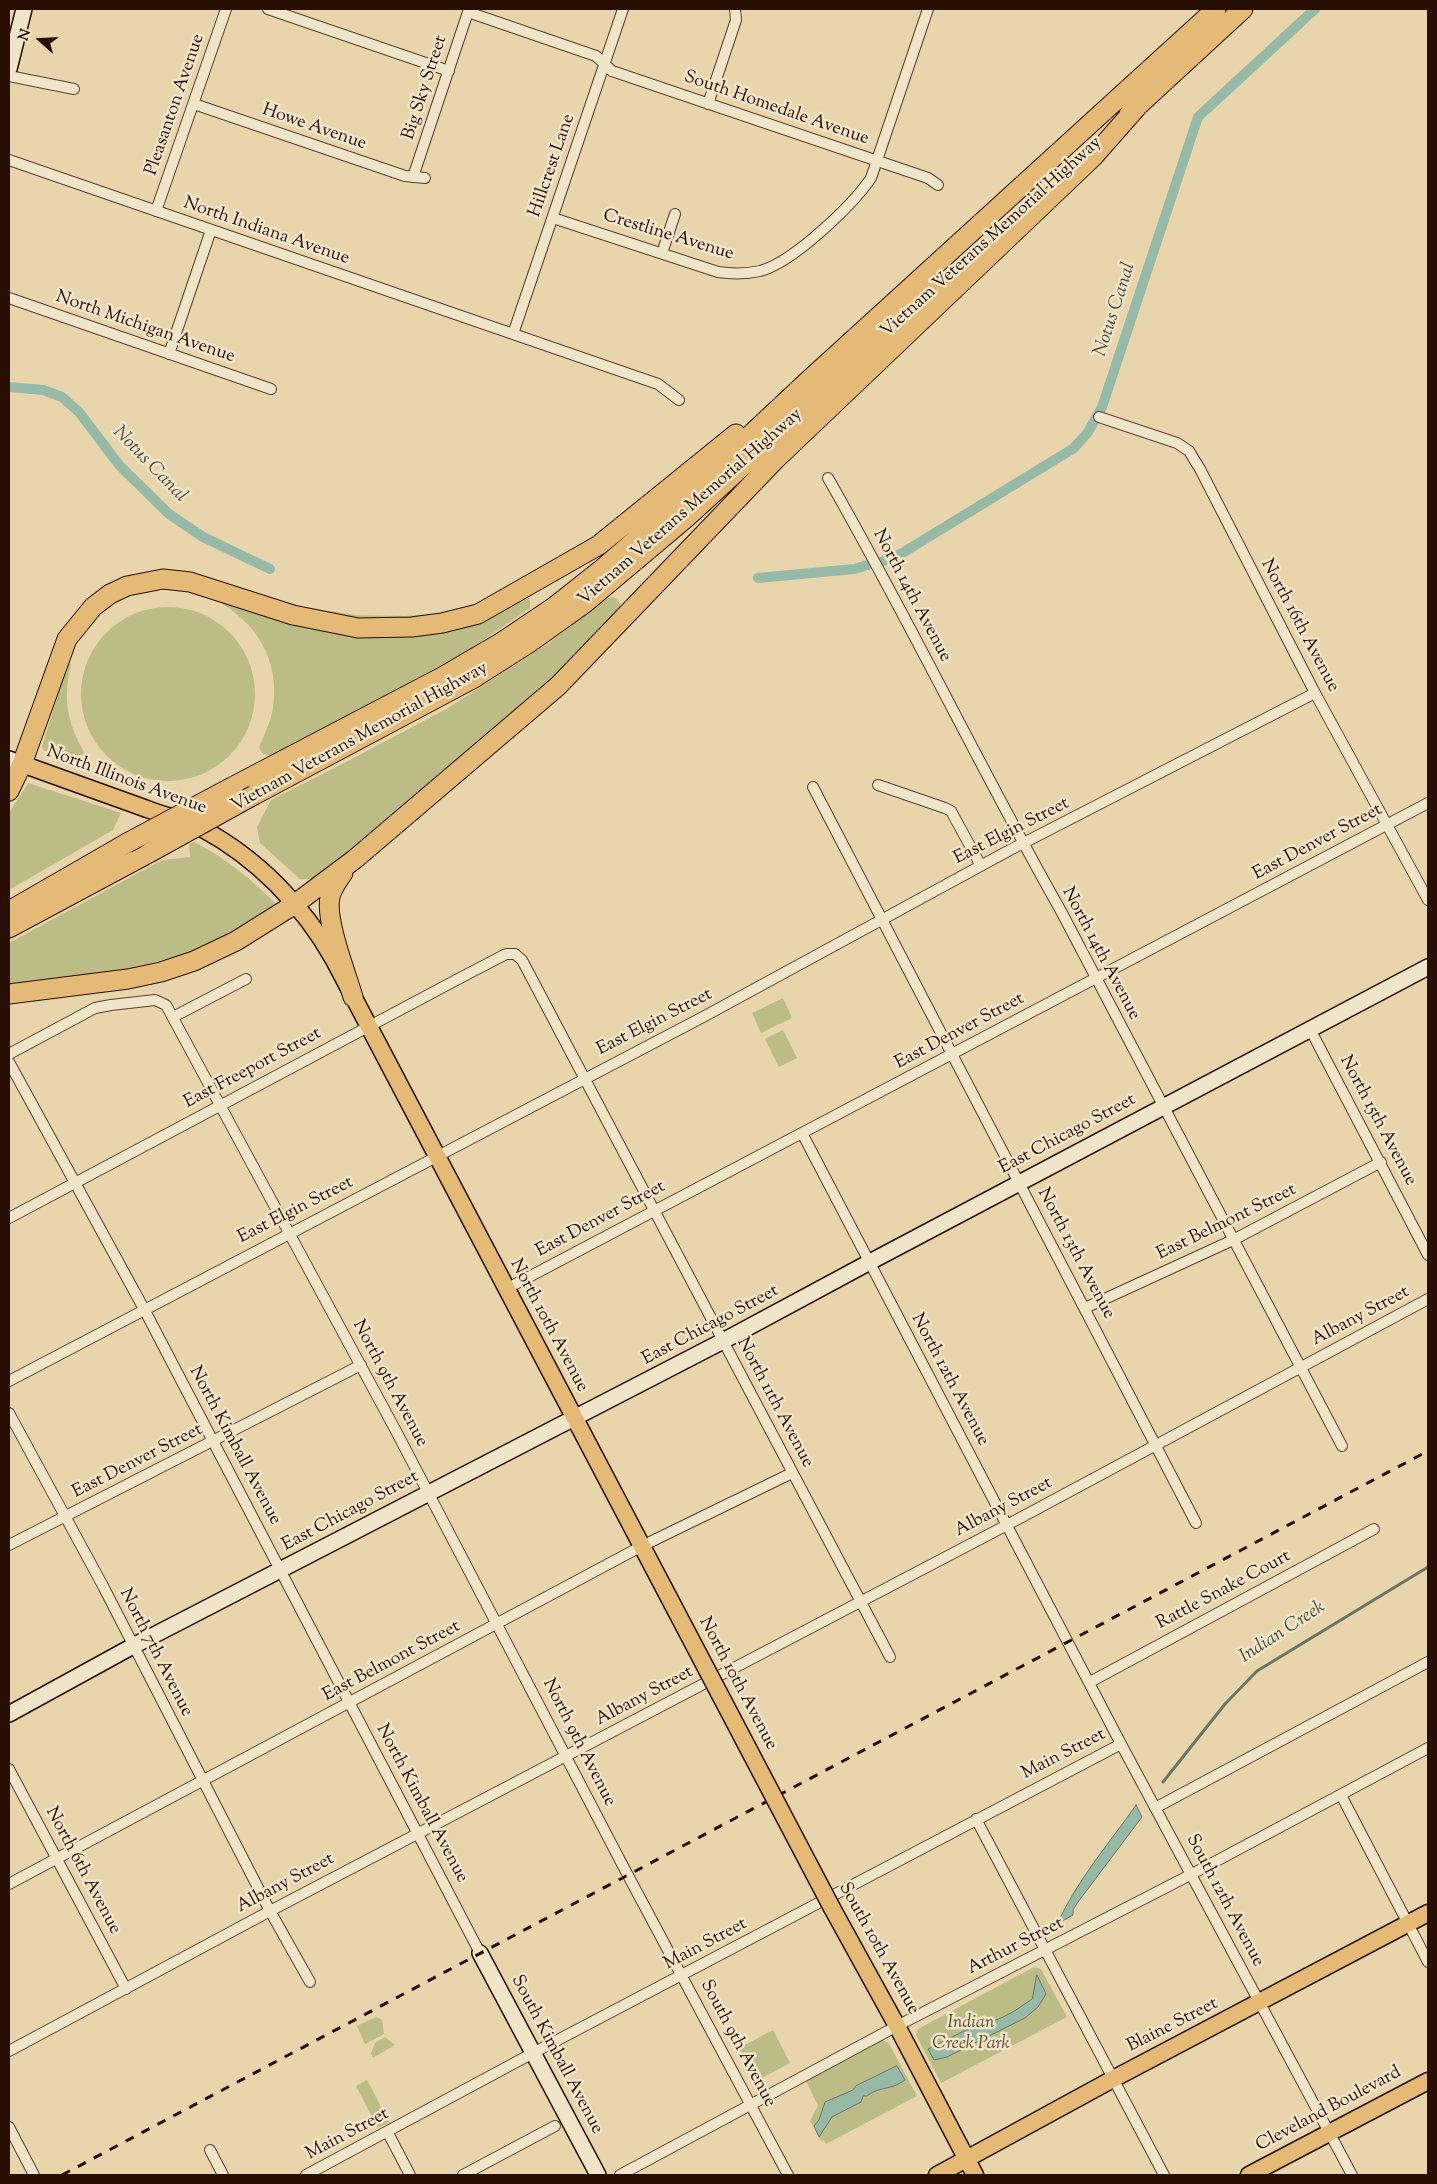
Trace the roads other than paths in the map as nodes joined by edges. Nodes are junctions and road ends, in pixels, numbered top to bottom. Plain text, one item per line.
1 (24, 9) edge
2 (226, 9) edge
3 (268, 9) edge
4 (623, 9) edge
5 (735, 9) edge
6 (928, 9) edge
7 (1216, 9) edge
8 (1243, 9) edge
9 (469, 11) edge
10 (604, 64) junction
11 (9, 69) edge
12 (449, 71) junction
13 (9, 76) edge
14 (74, 89) dead end
15 (194, 104) junction
16 (708, 104) junction
17 (1137, 107) junction
18 (9, 160) edge
19 (877, 160) junction
20 (413, 177) junction
21 (425, 178) dead end
22 (938, 186) dead end
23 (156, 211) junction
24 (676, 214) dead end
25 (553, 218) junction
26 (210, 230) junction
27 (662, 253) junction
28 (9, 298) edge
29 (513, 334) junction
30 (169, 354) junction
31 (809, 380) junction
32 (271, 389) dead end
33 (679, 400) dead end
34 (1099, 417) dead end
35 (828, 478) dead end
36 (1315, 693) junction
37 (16, 762) edge
38 (878, 785) dead end
39 (813, 787) dead end
40 (9, 792) edge
41 (1428, 803) edge
42 (1388, 825) junction
43 (1023, 845) junction
44 (355, 859) junction
45 (981, 866) junction
46 (1428, 900) edge
47 (295, 904) junction
48 (9, 911) edge
49 (882, 920) junction
50 (9, 928) edge
51 (515, 954) joint
52 (1428, 967) edge
53 (246, 979) dead end
54 (1096, 980) junction
55 (9, 994) edge
56 (353, 997) junction
57 (173, 1017) junction
58 (368, 1026) junction
59 (1310, 1029) junction
60 (9, 1054) edge
61 (952, 1054) junction
62 (9, 1062) edge
63 (584, 1079) junction
64 (220, 1105) junction
65 (1162, 1107) junction
66 (802, 1133) junction
67 (436, 1156) junction
68 (1381, 1162) junction
69 (74, 1183) junction
70 (1019, 1183) junction
71 (652, 1210) junction
72 (9, 1218) edge
73 (289, 1233) junction
74 (1233, 1240) junction
75 (1428, 1255) edge
76 (868, 1263) junction
77 (506, 1289) junction
78 (1428, 1299) edge
79 (1084, 1308) junction
80 (144, 1309) junction
81 (723, 1342) junction
82 (361, 1365) junction
83 (1301, 1368) junction
84 (9, 1381) edge
85 (9, 1413) edge
86 (575, 1419) junction
87 (213, 1442) junction
88 (1156, 1446) junction
89 (1342, 1446) dead end
90 (792, 1473) junction
91 (428, 1493) junction
92 (64, 1517) junction
93 (1196, 1523) dead end
94 (1007, 1525) junction
95 (1374, 1529) dead end
96 (9, 1545) edge
97 (642, 1546) junction
98 (280, 1570) junction
99 (861, 1602) junction
100 (497, 1623) junction
101 (1068, 1642) joint
102 (133, 1646) junction
103 (890, 1657) dead end
104 (1428, 1662) edge
105 (1090, 1682) junction
106 (350, 1702) junction
107 (9, 1714) edge
108 (1121, 1744) junction
109 (1428, 1748) edge
110 (567, 1757) junction
111 (9, 1769) edge
112 (760, 1770) joint
113 (203, 1780) junction
114 (1341, 1795) junction
115 (1155, 1808) junction
116 (976, 1819) junction
117 (418, 1833) junction
118 (57, 1858) junction
119 (1192, 1874) junction
120 (628, 1876) joint
121 (9, 1884) edge
122 (270, 1911) junction
123 (1428, 1913) edge
124 (1408, 1924) junction
125 (1044, 1951) junction
126 (480, 1953) joint
127 (1428, 1962) edge
128 (682, 1976) junction
129 (310, 1982) dead end
130 (126, 1989) junction
131 (1259, 2003) junction
132 (897, 2026) junction
133 (9, 2051) edge
134 (534, 2053) junction
135 (1113, 2079) junction
136 (1428, 2081) edge
137 (751, 2106) junction
138 (555, 2126) dead end
139 (9, 2127) edge
140 (1329, 2132) junction
141 (388, 2133) junction
142 (210, 2150) dead end
143 (966, 2159) junction
144 (34, 2175) edge
145 (223, 2175) edge
146 (306, 2175) edge
147 (410, 2175) edge
148 (463, 2175) edge
149 (598, 2175) edge
150 (620, 2175) edge
151 (788, 2175) edge
152 (937, 2175) edge
153 (975, 2175) edge
154 (1164, 2175) edge
155 (1249, 2175) edge
156 (1352, 2175) edge

1 - 11 street
2 - 15 street, Pleasanton Avenue
3 - 12 street
4 - 10 street, Hillcrest Lane
5 - 16 street
6 - 19 street, Crestline Avenue
7 - 31 highway, Vietnam Veterans Memorial Highway
8 - 17 highway, Vietnam Veterans Memorial Highway
9 - 10 street, South Homedale Avenue
9 - 12 street, Big Sky Street
10 - 16 street, South Homedale Avenue
10 - 25 street, Hillcrest Lane
12 - 20 street, Big Sky Street
13 - 14 street
15 - 20 street, Howe Avenue
15 - 23 street, Pleasanton Avenue
16 - 19 street, South Homedale Avenue
17 - 44 highway
17 - 50 highway, Vietnam Veterans Memorial Highway, bridge
18 - 23 street, North Indiana Avenue
19 - 22 street, South Homedale Avenue
19 - 27 street, Crestline Avenue
20 - 21 street, Howe Avenue
23 - 26 street, North Indiana Avenue
24 - 27 street
25 - 27 street, Crestline Avenue
25 - 29 street, Hillcrest Lane
26 - 29 street, North Indiana Avenue
26 - 30 street
28 - 30 street, North Michigan Avenue
29 - 33 street, North Indiana Avenue
30 - 32 street, North Michigan Avenue
31 - 37 highway
31 - 48 highway, Vietnam Veterans Memorial Highway, bridge
34 - 36 street, North 16th Avenue
35 - 43 street, North 14th Avenue
36 - 42 street, North 16th Avenue
36 - 43 street, East Elgin Street
37 - 40 highway
37 - 47 main road, North Illinois Avenue
38 - 45 street
39 - 49 street, North 13th Avenue
41 - 42 street, East Denver Street
42 - 46 street, North 16th Avenue
42 - 54 street, East Denver Street
43 - 45 street, East Elgin Street
43 - 54 street, North 14th Avenue
44 - 47 highway
44 - 56 highway
45 - 49 street, East Elgin Street
47 - 55 highway
47 - 56 main road, North 10th Avenue
49 - 61 street, North 13th Avenue
49 - 63 street, East Elgin Street
51 - 58 street, East Freeport Street
51 - 63 street, North 11th Avenue
52 - 59 street, East Chicago Street
53 - 57 street
54 - 61 street, East Denver Street
54 - 65 street, North 14th Avenue
56 - 58 main road, North 10th Avenue
57 - 60 street, North 9th Avenue
57 - 64 street, North 9th Avenue
58 - 64 street, East Freeport Street
58 - 67 main road, North 10th Avenue
59 - 65 street, East Chicago Street
59 - 68 street, North 15th Avenue
61 - 66 street, East Denver Street
61 - 70 street, North 13th Avenue
62 - 69 street, North Kimball Avenue
63 - 67 street, East Elgin Street
63 - 71 street, North 11th Avenue
64 - 69 street, East Freeport Street
64 - 73 street, North 9th Avenue
65 - 70 street, East Chicago Street
65 - 74 street, North 14th Avenue
66 - 71 street, East Denver Street
66 - 76 street, North 12th Avenue
67 - 73 street, East Elgin Street
67 - 77 main road, North 10th Avenue
68 - 74 street, East Belmont Street
68 - 75 street, North 15th Avenue
69 - 72 street, East Freeport Street
69 - 80 street, North Kimball Avenue
70 - 76 street, East Chicago Street
70 - 79 street, North 13th Avenue
71 - 77 street, East Denver Street
71 - 81 street, North 11th Avenue
73 - 80 street, East Elgin Street
73 - 82 street, North 9th Avenue
74 - 79 street, East Belmont Street
74 - 83 street, North 14th Avenue
76 - 81 street, East Chicago Street
76 - 94 street, North 12th Avenue
77 - 86 main road, North 10th Avenue
78 - 83 street, Albany Street
79 - 88 street, North 13th Avenue
80 - 84 street, East Elgin Street
80 - 87 street, North Kimball Avenue
81 - 86 street, East Chicago Street
81 - 90 street, North 11th Avenue
82 - 87 street, East Denver Street
82 - 91 street, North 9th Avenue
83 - 88 street, Albany Street
83 - 89 street, North 14th Avenue
85 - 92 street, North 7th Avenue
86 - 91 street, East Chicago Street
86 - 97 main road, North 10th Avenue
87 - 92 street, East Denver Street
87 - 98 street, North Kimball Avenue
88 - 93 street, North 13th Avenue
88 - 94 street, Albany Street
90 - 97 street, East Belmont Street
90 - 99 street, North 11th Avenue
91 - 98 street, East Chicago Street
91 - 100 street, North 9th Avenue
92 - 96 street, East Denver Street
92 - 102 street, North 7th Avenue
94 - 99 street, Albany Street
94 - 101 street, North 12th Avenue
95 - 105 street, Rattle Snake Court
97 - 100 street, East Belmont Street
97 - 112 main road, North 10th Avenue, bridge
98 - 102 street, East Chicago Street
98 - 106 street, North Kimball Avenue
99 - 103 street, North 11th Avenue
99 - 110 street, Albany Street
100 - 106 street, East Belmont Street
100 - 110 street, North 9th Avenue
101 - 105 street, South 12th Avenue
102 - 107 street, East Chicago Street
102 - 113 street, North 7th Avenue
104 - 115 street
105 - 108 street, South 12th Avenue
106 - 113 street, East Belmont Street
106 - 117 street, North Kimball Avenue
108 - 115 street, South 12th Avenue
108 - 116 street, Main Street
109 - 114 street, Arthur Street
110 - 117 street, Albany Street
110 - 120 street, North 9th Avenue
111 - 118 street, North 6th Avenue
112 - 132 main road, South 10th Avenue, bridge
113 - 118 street, East Belmont Street
113 - 122 street, North 7th Avenue
114 - 119 street, Arthur Street
114 - 124 street
115 - 119 street, South 12th Avenue
116 - 125 street
116 - 128 street, Main Street
117 - 122 street, Albany Street
117 - 126 street, North Kimball Avenue
118 - 121 street, East Belmont Street
118 - 130 street, North 6th Avenue
119 - 125 street, Arthur Street
119 - 131 street, South 12th Avenue
120 - 128 street, South 9th Avenue
122 - 129 street, North 7th Avenue
122 - 130 street, Albany Street
123 - 124 main road, Blaine Street
124 - 127 street
124 - 131 main road, Blaine Street
125 - 132 street, Arthur Street
125 - 135 street
126 - 134 street, South Kimball Avenue
128 - 134 street, Main Street
128 - 137 street, South 9th Avenue
130 - 133 street, Albany Street
131 - 135 main road, Blaine Street
131 - 140 street, South 12th Avenue
132 - 137 street, Arthur Street
132 - 143 main road, South 10th Avenue
134 - 141 street, Main Street
134 - 149 street, South Kimball Avenue
135 - 143 main road, Blaine Street
135 - 154 street
136 - 140 main road, Cleveland Boulevard
137 - 150 street, Arthur Street
137 - 151 street, South 9th Avenue
138 - 148 street
139 - 144 street
140 - 155 main road, Cleveland Boulevard
140 - 156 street, South 12th Avenue
141 - 146 street, Main Street
141 - 147 street
142 - 145 street
143 - 152 main road, Blaine Street
143 - 153 main road, South 10th Avenue

